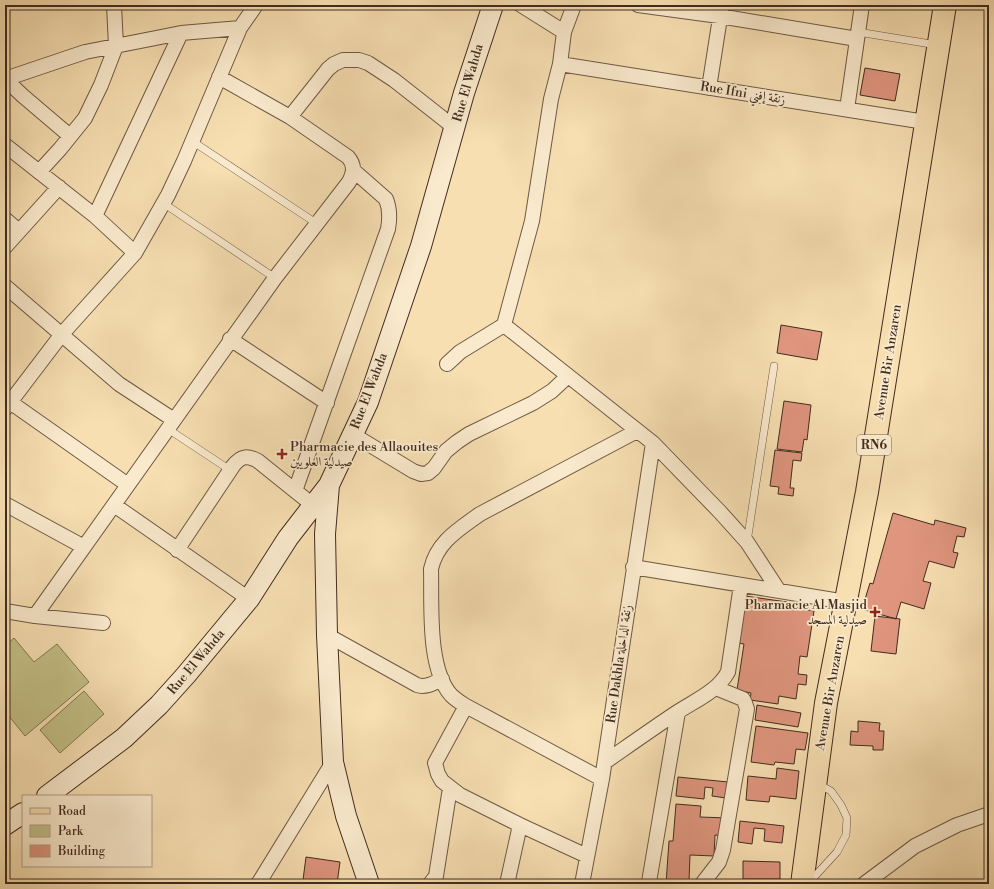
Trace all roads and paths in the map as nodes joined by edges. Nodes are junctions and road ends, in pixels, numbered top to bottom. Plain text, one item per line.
1 (114, 5) edge
2 (256, 5) edge
3 (493, 5) edge
4 (521, 5) edge
5 (574, 5) edge
6 (638, 5) edge
7 (862, 5) edge
8 (945, 5) edge
9 (721, 11) edge
10 (240, 28) junction
11 (564, 32) junction
12 (180, 33) junction
13 (857, 36) junction
14 (938, 45) junction
15 (116, 46) junction
16 (560, 64) junction
17 (219, 76) junction
18 (5, 79) edge
19 (708, 88) junction
20 (847, 109) junction
21 (290, 117) junction
22 (925, 122) junction
23 (455, 128) junction
24 (70, 136) junction
25 (192, 141) junction
26 (5, 145) edge
27 (353, 170) junction
28 (39, 172) junction
29 (59, 188) junction
30 (163, 203) junction
31 (95, 216) junction
32 (5, 219) edge
33 (316, 223) junction
34 (19, 231) junction
35 (5, 247) edge
36 (135, 253) junction
37 (275, 278) junction
38 (5, 286) edge
39 (504, 325) junction
40 (62, 334) junction
41 (230, 340) junction
42 (447, 364) dead end
43 (774, 366) dead end
44 (568, 376) junction
45 (327, 403) junction
46 (8, 406) edge
47 (171, 424) junction
48 (637, 431) junction
49 (352, 434) junction
50 (653, 443) junction
51 (230, 470) junction
52 (128, 485) junction
53 (329, 485) junction
54 (295, 491) junction
55 (5, 504) edge
56 (114, 505) junction
57 (314, 506) junction
58 (747, 542) junction
59 (84, 547) junction
60 (177, 550) junction
61 (633, 567) junction
62 (741, 585) junction
63 (779, 591) junction
64 (248, 599) junction
65 (846, 602) junction
66 (5, 612) edge
67 (34, 616) junction
68 (103, 623) dead end
69 (327, 635) junction
70 (442, 679) junction
71 (716, 688) junction
72 (466, 706) junction
73 (678, 712) junction
74 (333, 762) junction
75 (605, 762) junction
76 (602, 779) junction
77 (816, 783) junction
78 (450, 788) junction
79 (48, 795) edge
80 (22, 814) edge
81 (989, 814) edge
82 (5, 825) edge
83 (520, 826) junction
84 (587, 856) junction
85 (649, 882) dead end
86 (802, 883) edge
87 (258, 884) edge
88 (369, 884) edge
89 (430, 884) edge
90 (507, 884) edge
91 (582, 884) edge
92 (702, 884) edge
93 (864, 884) edge

1 - 15 street
2 - 10 street
3 - 23 street, Rue El Wahda
4 - 11 street
5 - 11 street
6 - 9 street
7 - 13 street
8 - 14 main road, Avenue Bir Anzaren / RN6
9 - 13 street
9 - 19 street
10 - 12 street
10 - 17 street
11 - 16 street
12 - 15 street
12 - 31 street
13 - 14 lane
13 - 20 street
14 - 22 main road, Avenue Bir Anzaren / RN6
15 - 18 street
15 - 24 street
16 - 19 street, Rue Ifni زنقة إفني
16 - 39 street
17 - 21 street
17 - 25 street
18 - 24 street
19 - 20 street, Rue Ifni زنقة إفني
20 - 22 street, Rue Ifni زنقة إفني
21 - 23 street
21 - 27 street
22 - 65 main road, Avenue Bir Anzaren / RN6
23 - 49 street, Rue El Wahda
24 - 28 street
25 - 30 street
25 - 33 lane
26 - 28 street
27 - 33 street
27 - 45 street
28 - 29 street
29 - 31 street
29 - 34 street
30 - 36 street
30 - 37 lane
31 - 36 street
32 - 34 street
33 - 37 street
34 - 35 street
36 - 40 street
37 - 41 street
38 - 40 street
39 - 42 street
39 - 44 street
40 - 46 street
40 - 47 street
41 - 45 street
41 - 47 street
43 - 58 lane
44 - 48 street
44 - 49 street
45 - 54 street
46 - 52 street
47 - 51 lane
47 - 52 street
48 - 50 street
48 - 70 street
49 - 53 street, Rue El Wahda
50 - 58 street
50 - 61 street, Rue Dakhla زنقة الداخلة
51 - 54 street
51 - 60 street
52 - 56 street
53 - 57 street, Rue El Wahda
53 - 69 street
54 - 57 street
55 - 59 street
56 - 59 street
56 - 60 street
57 - 64 street, Rue El Wahda
58 - 63 street
59 - 67 street
60 - 64 street
61 - 62 street
61 - 75 street, Rue Dakhla زنقة الداخلة
62 - 63 street
62 - 71 street
63 - 65 street
64 - 79 street, Rue El Wahda
65 - 77 main road, Avenue Bir Anzaren / RN6
66 - 67 street
67 - 68 street
69 - 70 street
69 - 74 street
70 - 72 street
71 - 73 street
71 - 92 street
72 - 76 street
72 - 78 street
73 - 75 street
73 - 85 street
74 - 87 street
74 - 88 street
75 - 76 street, Rue Dakhla زنقة الداخلة
76 - 84 street, Rue Dakhla زنقة الداخلة
77 - 86 main road, Avenue Bir Anzaren / RN6
77 - 86 lane
78 - 83 street
78 - 89 street
80 - 82 street
81 - 93 street
83 - 84 street
83 - 90 street
84 - 91 street, Rue Dakhla زنقة الداخلة

